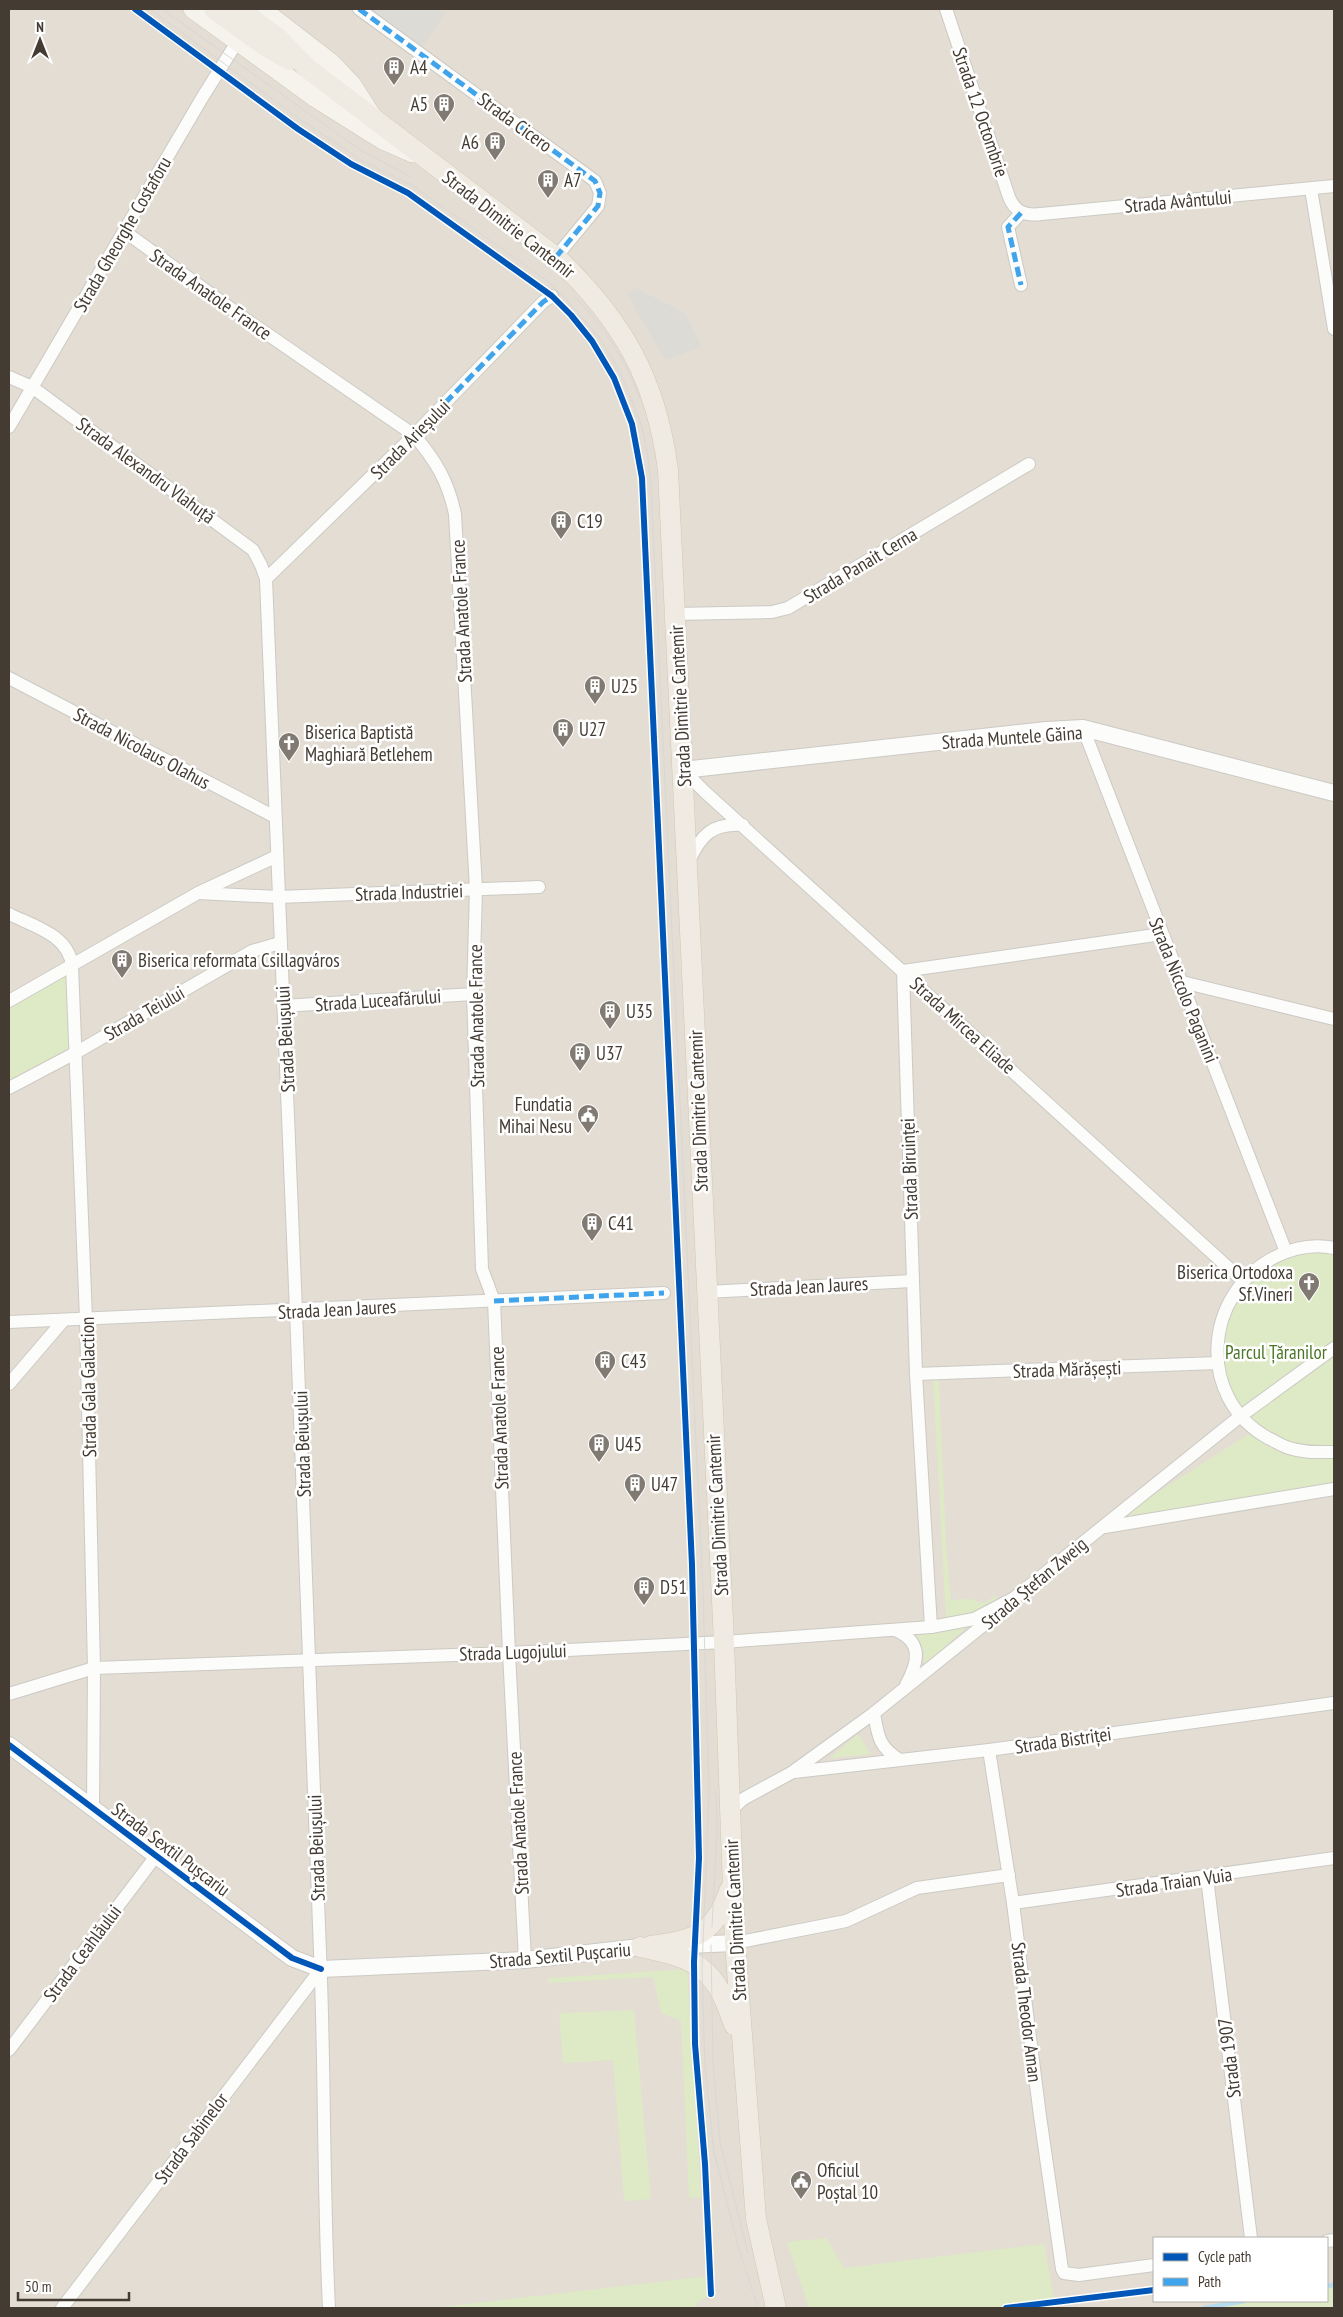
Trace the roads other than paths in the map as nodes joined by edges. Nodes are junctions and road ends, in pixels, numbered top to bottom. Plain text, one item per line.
1 (193, 9) edge
2 (214, 9) edge
3 (239, 9) edge
4 (261, 9) edge
5 (359, 9) edge
6 (946, 9) edge
7 (238, 42) junction
8 (307, 68) junction
9 (374, 121) junction
10 (422, 156) junction
11 (1334, 186) edge
12 (1311, 189) junction
13 (1021, 213) junction
14 (124, 231) junction
15 (556, 257) junction
16 (1021, 284) dead end
17 (552, 296) dead end
18 (1334, 329) edge
19 (9, 377) edge
20 (32, 387) junction
21 (9, 427) edge
22 (414, 435) junction
23 (1029, 464) dead end
24 (266, 580) junction
25 (675, 614) junction
26 (9, 678) edge
27 (1082, 728) junction
28 (684, 770) junction
29 (1334, 793) edge
30 (275, 817) junction
31 (743, 825) junction
32 (277, 856) junction
33 (688, 863) junction
34 (539, 886) dead end
35 (476, 889) junction
36 (198, 893) junction
37 (278, 897) junction
38 (9, 914) edge
39 (1162, 934) junction
40 (280, 943) junction
41 (72, 966) junction
42 (903, 970) junction
43 (1182, 982) junction
44 (473, 994) junction
45 (9, 1000) edge
46 (283, 1006) junction
47 (1334, 1019) edge
48 (77, 1052) junction
49 (9, 1088) edge
50 (1334, 1248) edge
51 (1286, 1252) junction
52 (912, 1281) junction
53 (1243, 1281) junction
54 (706, 1292) junction
55 (664, 1293) dead end
56 (494, 1301) junction
57 (298, 1311) junction
58 (86, 1319) junction
59 (63, 1321) junction
60 (9, 1322) edge
61 (1334, 1348) edge
62 (1218, 1363) junction
63 (916, 1374) junction
64 (9, 1384) edge
65 (1241, 1416) junction
66 (1334, 1452) edge
67 (1334, 1489) edge
68 (1103, 1527) junction
69 (1014, 1598) junction
70 (931, 1627) junction
71 (895, 1630) junction
72 (724, 1642) junction
73 (508, 1653) junction
74 (309, 1660) junction
75 (94, 1668) junction
76 (905, 1688) junction
77 (9, 1694) edge
78 (1334, 1703) edge
79 (874, 1714) junction
80 (9, 1745) edge
81 (989, 1750) junction
82 (900, 1760) junction
83 (791, 1773) junction
84 (93, 1809) junction
85 (730, 1812) junction
86 (156, 1856) junction
87 (1334, 1858) edge
88 (1009, 1875) junction
89 (1207, 1878) junction
90 (733, 1880) junction
91 (1013, 1903) junction
92 (735, 1943) junction
93 (640, 1948) junction
94 (525, 1960) junction
95 (321, 1969) junction
96 (742, 2047) junction
97 (9, 2050) edge
98 (1251, 2237) edge
99 (1153, 2265) edge
100 (62, 2308) edge
101 (328, 2308) edge
102 (776, 2308) edge

1 - 7 main road
2 - 8 main road, Strada Dimitrie Cantemir
3 - 8 main road, Strada Dimitrie Cantemir
4 - 9 main road
5 - 15 street, Strada Cicero
6 - 13 street, Strada 12 Octombrie
7 - 10 main road
7 - 14 street, Strada Gheorghe Costaforu
8 - 9 main road, Strada Dimitrie Cantemir
9 - 10 main road, Strada Dimitrie Cantemir
10 - 15 main road, Strada Dimitrie Cantemir
11 - 12 street, Strada Avântului
12 - 13 street, Strada Avântului
12 - 18 street
13 - 16 street
14 - 20 street, Strada Gheorghe Costaforu
14 - 22 street, Strada Anatole France
15 - 25 main road, Strada Dimitrie Cantemir
17 - 22 street, Strada Arieșului
19 - 20 street, Strada Alexandru Vlahuță
20 - 21 street, Strada Gheorghe Costaforu
20 - 24 street, Strada Alexandru Vlahuță
22 - 24 street, Strada Arieșului
22 - 35 street, Strada Anatole France
23 - 25 street, Strada Panait Cerna
24 - 30 street, Strada Beiușului
25 - 28 main road, Strada Dimitrie Cantemir
26 - 30 street, Strada Nicolaus Olahus
27 - 28 street, Strada Muntele Găina
27 - 29 street, Strada Muntele Găina
27 - 39 street, Strada Niccolo Paganini
28 - 31 street, Strada Mircea Eliade
28 - 33 main road, Strada Dimitrie Cantemir
30 - 32 street, Strada Beiușului
31 - 33 street
31 - 42 street, Strada Mircea Eliade
32 - 36 street
32 - 37 street, Strada Beiușului
33 - 54 main road, Strada Dimitrie Cantemir
34 - 35 street, Strada Industriei
35 - 37 street, Strada Industriei
35 - 44 street, Strada Anatole France
36 - 37 street
36 - 41 street
37 - 40 street, Strada Beiușului
38 - 41 street, Strada Gala Galaction
39 - 42 street
39 - 43 street, Strada Niccolo Paganini
40 - 46 street, Strada Beiușului
40 - 48 street, Strada Teiului
41 - 45 street
41 - 48 street, Strada Gala Galaction
42 - 52 street, Strada Biruinței
42 - 53 street, Strada Mircea Eliade
43 - 47 street
43 - 51 street, Strada Niccolo Paganini
44 - 46 street, Strada Luceafărului
44 - 56 street, Strada Anatole France
46 - 57 street, Strada Beiușului
48 - 49 street, Strada Teiului
48 - 58 street, Strada Gala Galaction
50 - 51 street
51 - 53 street
52 - 54 street, Strada Jean Jaures
52 - 63 street, Strada Biruinței
53 - 62 street
54 - 72 main road, Strada Dimitrie Cantemir
55 - 56 street, Strada Jean Jaures
56 - 57 street, Strada Jean Jaures
56 - 73 street, Strada Anatole France
57 - 58 street, Strada Jean Jaures
57 - 74 street, Strada Beiușului
58 - 59 street, Strada Jean Jaures
58 - 75 street, Strada Gala Galaction
59 - 60 street, Strada Jean Jaures
59 - 64 street
61 - 65 street, Strada Ștefan Zweig
62 - 63 street, Strada Mărășești
62 - 65 street
63 - 70 street, Strada Biruinței
65 - 66 street
65 - 68 street, Strada Ștefan Zweig
67 - 68 street
68 - 69 street, Strada Ștefan Zweig
69 - 70 street, Strada Lugojului
69 - 76 street, Strada Ștefan Zweig
70 - 71 street, Strada Lugojului
71 - 72 street, Strada Lugojului
71 - 76 street
72 - 73 street, Strada Lugojului
72 - 85 main road, Strada Dimitrie Cantemir
73 - 74 street, Strada Lugojului
73 - 94 street, Strada Anatole France
74 - 75 street, Strada Lugojului
74 - 95 street, Strada Beiușului
75 - 77 street, Strada Lugojului
75 - 84 street, Strada Gala Galaction
76 - 79 street, Strada Ștefan Zweig
78 - 81 street, Strada Bistriței
79 - 82 street
79 - 83 street, Strada Ștefan Zweig
80 - 84 street, Strada Sextil Pușcariu
81 - 82 street, Strada Bistriței
81 - 88 street, Strada Theodor Aman
82 - 83 street, Strada Bistriței
83 - 85 street, Strada Ștefan Zweig
84 - 86 street, Strada Sextil Pușcariu
85 - 90 main road, Strada Dimitrie Cantemir
86 - 95 street, Strada Sextil Pușcariu
86 - 97 street, Strada Ceahlăului
87 - 89 street, Strada Traian Vuia
88 - 91 street, Strada Theodor Aman
88 - 92 street
89 - 91 street, Strada Traian Vuia
89 - 98 street, Strada 1907
90 - 92 main road, Strada Dimitrie Cantemir
90 - 93 main road
91 - 99 street, Strada Theodor Aman
92 - 93 street, Strada Sextil Pușcariu
92 - 96 main road, Strada Dimitrie Cantemir
93 - 94 street, Strada Sextil Pușcariu
93 - 96 main road
94 - 95 street, Strada Sextil Pușcariu
95 - 100 street, Strada Sabinelor
95 - 101 street, Strada Beiușului
96 - 102 main road, Strada Dimitrie Cantemir

